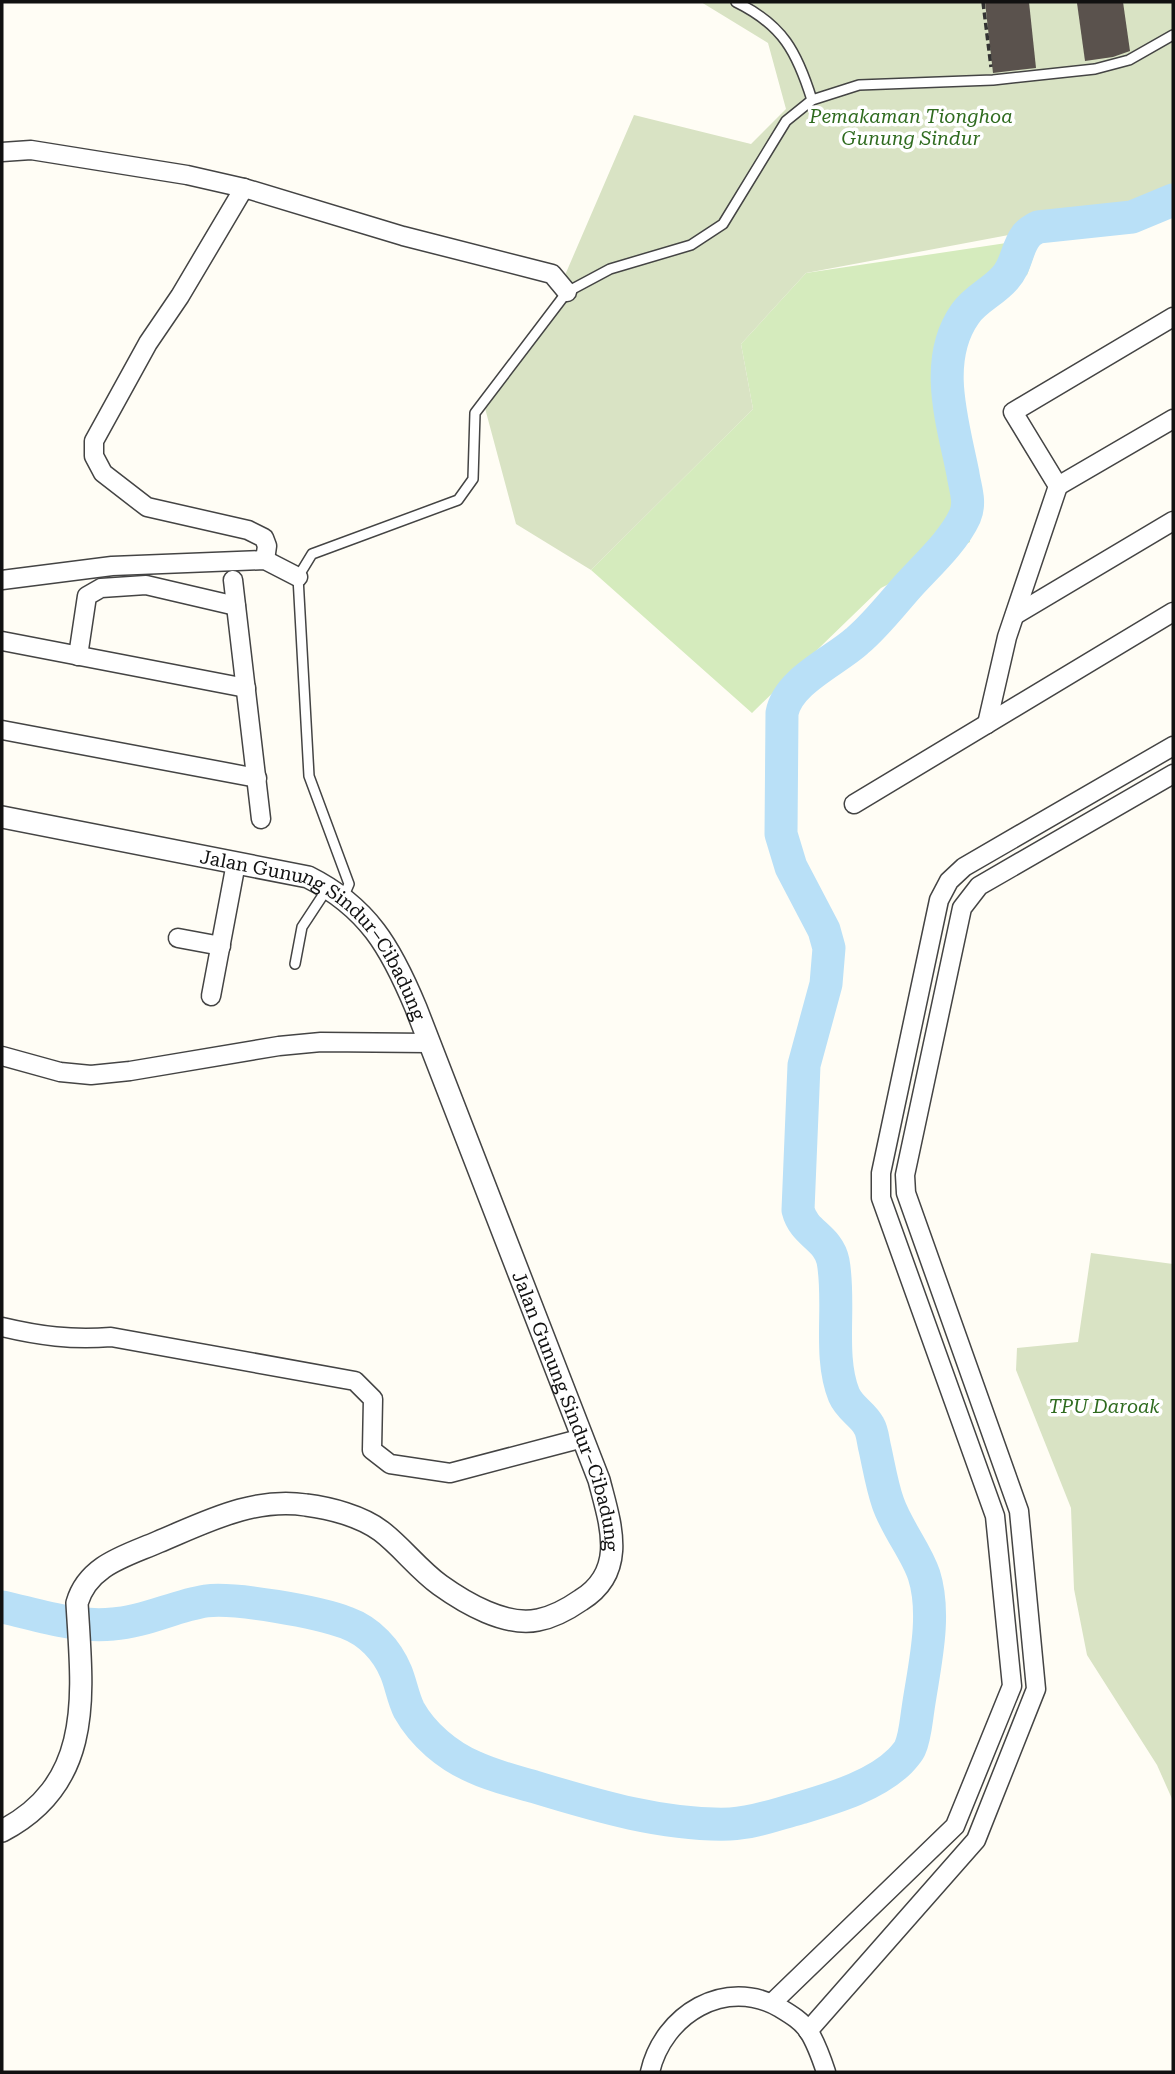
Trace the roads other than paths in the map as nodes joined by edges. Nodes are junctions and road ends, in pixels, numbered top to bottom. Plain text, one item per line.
1 (736, 2) edge
2 (1173, 35) edge
3 (812, 100) junction
4 (2, 152) edge
5 (244, 188) junction
6 (567, 292) junction
7 (1173, 317) edge
8 (1173, 419) edge
9 (1058, 486) junction
10 (1173, 521) edge
11 (265, 560) junction
12 (298, 577) junction
13 (2, 580) edge
14 (233, 580) dead end
15 (236, 606) junction
16 (1173, 612) edge
17 (1015, 615) junction
18 (2, 641) edge
19 (78, 656) junction
20 (246, 688) junction
21 (987, 724) junction
22 (2, 730) edge
23 (1173, 746) edge
24 (1173, 774) edge
25 (257, 778) junction
26 (854, 804) dead end
27 (2, 817) edge
28 (261, 819) dead end
29 (236, 863) junction
30 (335, 893) junction
31 (178, 938) dead end
32 (221, 946) junction
33 (295, 964) dead end
34 (211, 996) dead end
35 (428, 1043) junction
36 (2, 1056) edge
37 (2, 1327) edge
38 (583, 1438) junction
39 (2, 1831) edge
40 (772, 2003) junction
41 (808, 2031) junction
42 (650, 2072) edge
43 (826, 2072) edge

1 - 3 lane
2 - 3 lane
3 - 6 lane
4 - 5 street
5 - 6 street
5 - 11 street
6 - 12 lane
7 - 9 street
8 - 9 street
9 - 17 street
10 - 17 street
11 - 12 street
11 - 13 street
12 - 30 lane
14 - 15 street
15 - 19 street
15 - 20 street
16 - 21 street
17 - 21 street
18 - 19 street
19 - 20 street
20 - 25 street
21 - 26 street
22 - 25 street
23 - 40 street
24 - 41 street
25 - 28 street
27 - 29 street, Jalan Gunung Sindur–Cibadung
29 - 30 street, Jalan Gunung Sindur–Cibadung
29 - 32 street
30 - 33 lane
30 - 35 street, Jalan Gunung Sindur–Cibadung
31 - 32 street
32 - 34 street
35 - 36 street
35 - 38 street, Jalan Gunung Sindur–Cibadung
37 - 38 street
38 - 39 street, Jalan Gunung Sindur–Cibadung
40 - 41 street
40 - 42 street
41 - 43 street

